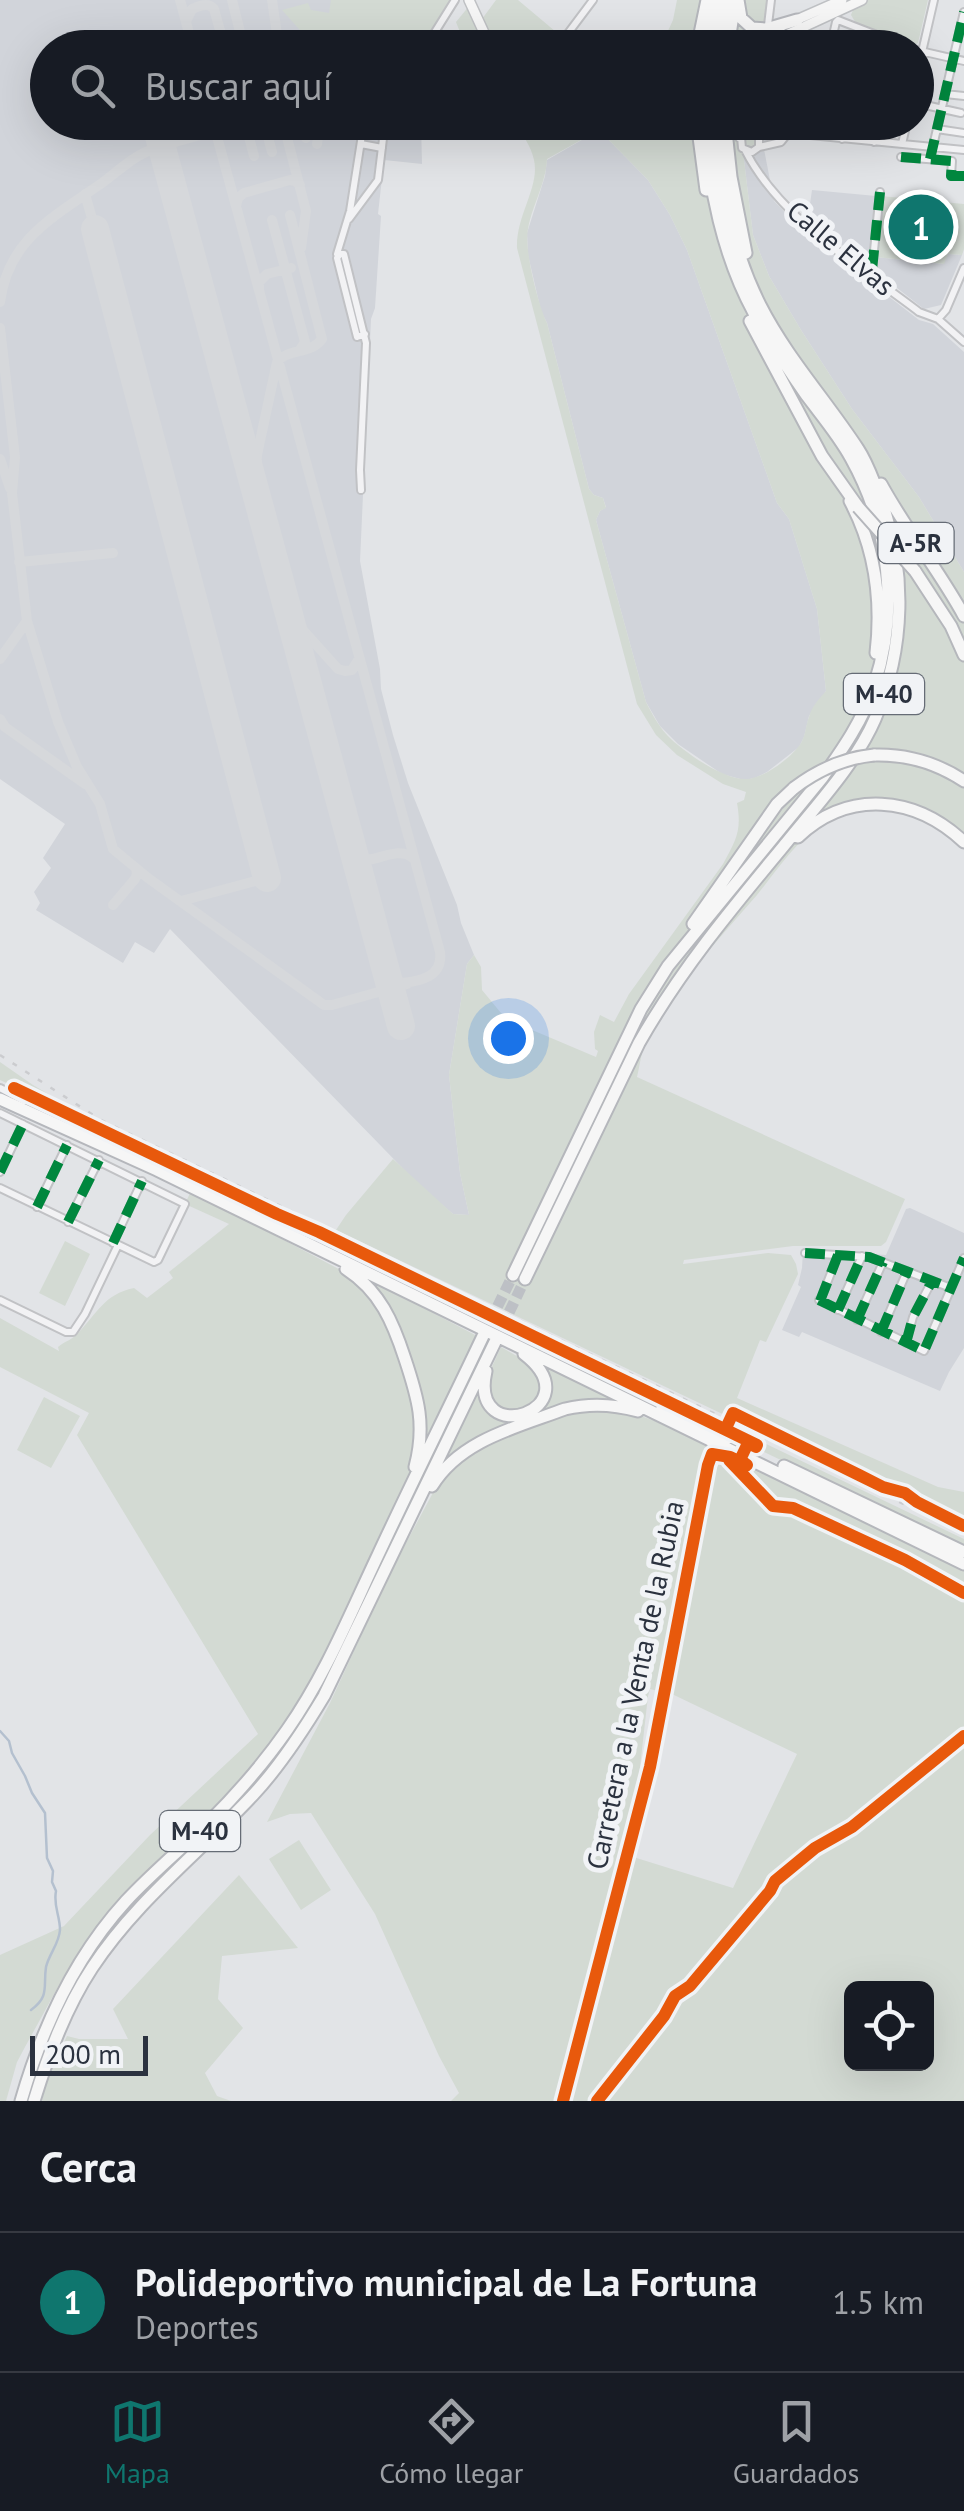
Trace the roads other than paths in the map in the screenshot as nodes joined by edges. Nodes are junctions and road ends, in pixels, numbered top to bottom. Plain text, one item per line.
1 (454, 0) edge
2 (469, 0) edge
3 (593, 0) edge
4 (707, 0) edge
5 (716, 0) edge
6 (725, 0) edge
7 (737, 0) edge
8 (771, 0) edge
9 (841, 0) edge
10 (863, 0) edge
11 (934, 0) edge
12 (964, 12) edge
13 (835, 24) junction
14 (768, 25) dead end
15 (799, 25) junction
16 (859, 29) joint
17 (436, 30) edge
18 (483, 30) edge
19 (570, 30) edge
20 (703, 30) edge
21 (712, 30) edge
22 (715, 30) edge
23 (719, 30) edge
24 (787, 30) edge
25 (790, 30) edge
26 (792, 30) edge
27 (834, 30) edge
28 (923, 30) edge
29 (934, 54) edge
30 (953, 58) junction
31 (964, 60) edge
32 (945, 94) junction
33 (964, 96) edge
34 (934, 106) edge
35 (941, 108) junction
36 (961, 113) dead end
37 (937, 129) junction
38 (964, 133) edge
39 (361, 140) edge
40 (383, 140) edge
41 (699, 140) edge
42 (708, 140) edge
43 (717, 140) edge
44 (726, 140) edge
45 (740, 140) edge
46 (756, 140) edge
47 (783, 140) edge
48 (853, 140) edge
49 (903, 140) edge
50 (874, 142) joint
51 (360, 144) junction
52 (902, 144) junction
53 (933, 147) junction
54 (382, 148) junction
55 (750, 149) junction
56 (964, 150) edge
57 (728, 155) junction
58 (901, 157) dead end
59 (930, 159) junction
60 (964, 176) edge
61 (880, 192) dead end
62 (353, 211) junction
63 (964, 268) edge
64 (872, 270) dead end
65 (751, 308) junction
66 (938, 319) junction
67 (964, 342) edge
68 (791, 358) junction
69 (788, 391) junction
70 (869, 470) junction
71 (832, 472) junction
72 (362, 490) dead end
73 (964, 616) edge
74 (964, 655) edge
75 (867, 703) junction
76 (964, 781) edge
77 (964, 842) edge
78 (754, 883) junction
79 (668, 966) junction
80 (0, 1089) edge
81 (0, 1099) edge
82 (0, 1112) edge
83 (23, 1124) junction
84 (67, 1145) junction
85 (99, 1160) junction
86 (0, 1172) edge
87 (142, 1181) junction
88 (0, 1188) edge
89 (37, 1206) junction
90 (68, 1222) junction
91 (115, 1244) junction
92 (805, 1253) dead end
93 (838, 1255) junction
94 (862, 1256) junction
95 (331, 1257) junction
96 (964, 1258) edge
97 (883, 1262) junction
98 (907, 1271) junction
99 (932, 1281) junction
100 (951, 1288) junction
101 (0, 1300) edge
102 (424, 1301) junction
103 (838, 1310) junction
104 (858, 1320) junction
105 (881, 1332) junction
106 (489, 1339) junction
107 (906, 1343) junction
108 (697, 1433) junction
109 (710, 1439) junction
110 (728, 1448) junction
111 (712, 1454) junction
112 (408, 1492) junction
113 (398, 1546) junction
114 (964, 1552) edge
115 (964, 1564) edge
116 (21, 2101) edge
117 (34, 2101) edge
118 (563, 2101) edge

1 - 17 street
2 - 18 main road
3 - 19 street
4 - 20 highway
5 - 21 highway
6 - 22 highway
7 - 15 highway
7 - 23 highway
8 - 14 street
9 - 15 main road
10 - 15 main road
10 - 16 street
11 - 28 street
12 - 30 street
13 - 15 street
13 - 16 street
13 - 27 street
15 - 24 main road
15 - 25 main road
15 - 26 street
29 - 30 street
30 - 31 street
30 - 32 street
32 - 33 street
32 - 35 street
34 - 35 street
35 - 36 street
35 - 37 street
37 - 38 street
37 - 53 street
39 - 51 street
40 - 54 street
41 - 69 highway
42 - 65 highway, M-40
43 - 68 highway, M-40
44 - 57 highway
45 - 55 street
46 - 55 street, Calle Elvas
47 - 55 street
48 - 50 street
49 - 52 street
50 - 52 street
51 - 54 street
51 - 62 street
52 - 53 street
53 - 56 street
53 - 59 street
54 - 62 street
55 - 57 street
55 - 66 street, Calle Elvas
57 - 68 highway
58 - 59 street
59 - 60 street
61 - 64 street
62 - 72 street
63 - 66 street
65 - 69 highway, A-5R
65 - 75 highway, M-40
66 - 67 street, Calle Elvas
68 - 70 highway, M-40
69 - 71 highway, A-5R
70 - 73 highway, A-5R
70 - 78 highway, M-40
71 - 74 highway, A-5R, bridge
71 - 75 highway
75 - 79 highway, M-40
76 - 79 highway, bridge
77 - 78 highway
78 - 79 highway, M-40
80 - 114 highway
81 - 95 highway
82 - 83 street
83 - 84 street
83 - 86 street
84 - 85 street
84 - 89 street
85 - 87 street
85 - 90 street
87 - 91 street
87 - 91 street
88 - 89 street
89 - 90 street
90 - 91 street
91 - 101 street
92 - 93 street
93 - 94 street
93 - 103 street
94 - 97 street
94 - 103 street
95 - 102 highway
95 - 112 highway
96 - 100 street
97 - 98 street
97 - 104 street
98 - 99 street
98 - 105 street
99 - 100 street
99 - 107 street
100 - 107 street
102 - 106 highway
102 - 108 highway
103 - 104 street
104 - 105 street
105 - 107 street
106 - 112 highway, M-40
106 - 113 highway, M-40
108 - 109 highway
108 - 113 highway
109 - 110 highway
109 - 111 street, Carretera a la Venta de la Rubia
110 - 111 street
110 - 115 highway
111 - 118 street, Carretera a la Venta de la Rubia
112 - 116 highway, M-40
113 - 117 highway, M-40

